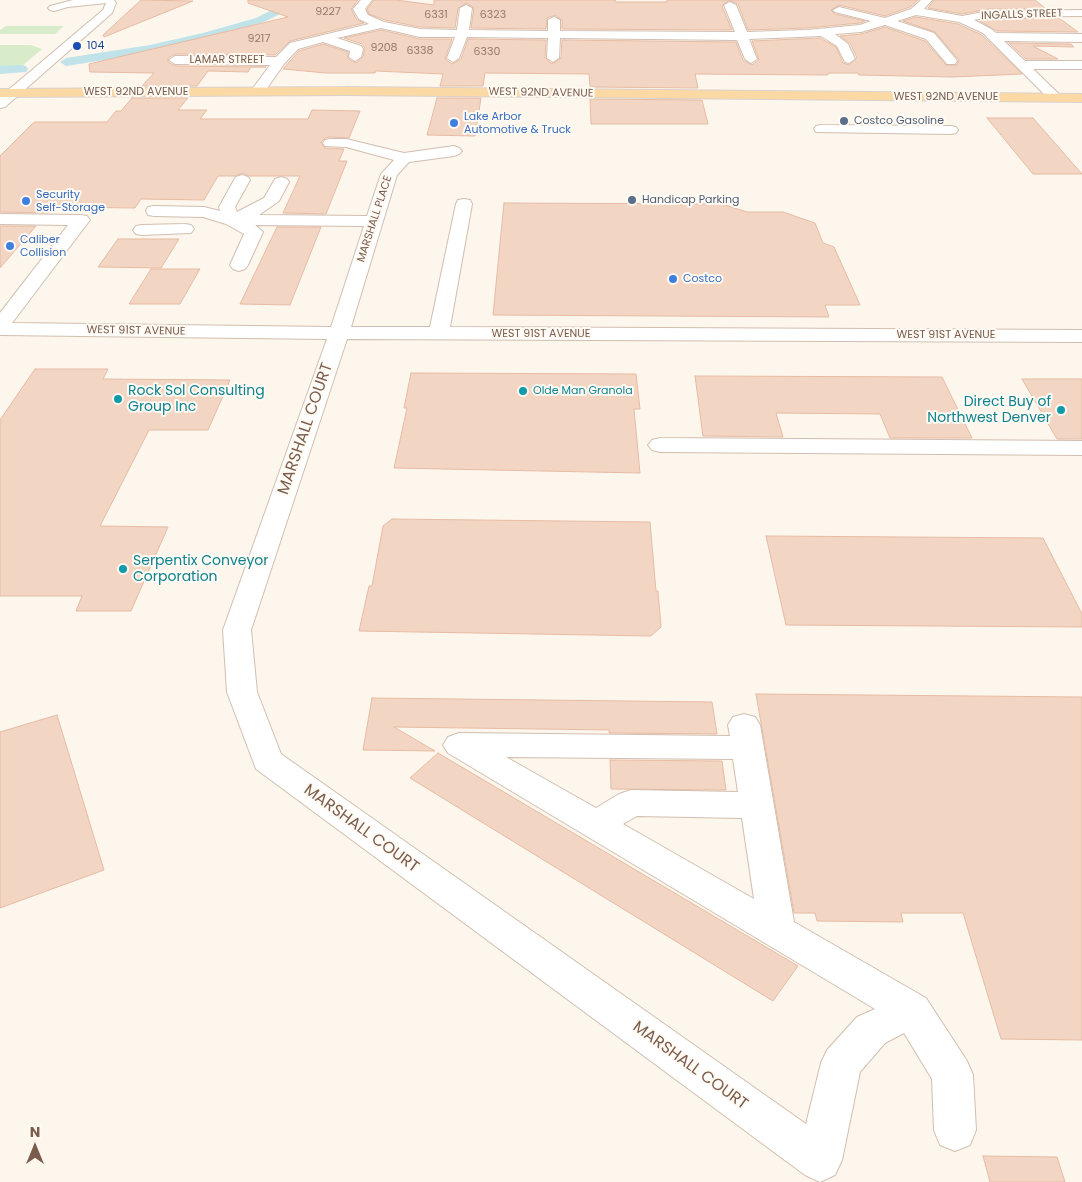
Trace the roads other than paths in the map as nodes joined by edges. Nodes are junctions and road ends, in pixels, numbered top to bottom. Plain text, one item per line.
1 (102, 0) edge
2 (109, 0) edge
3 (367, 0) edge
4 (927, 0) edge
5 (730, 5) dead end
6 (54, 8) dead end
7 (466, 8) dead end
8 (839, 10) dead end
9 (915, 11) junction
10 (1082, 13) edge
11 (104, 14) junction
12 (120, 14) dead end
13 (962, 19) junction
14 (554, 20) dead end
15 (646, 21) dead end
16 (888, 22) junction
17 (380, 25) junction
18 (298, 30) dead end
19 (825, 32) junction
20 (462, 34) junction
21 (554, 35) junction
22 (648, 35) junction
23 (741, 36) junction
24 (996, 37) junction
25 (324, 38) junction
26 (1082, 38) edge
27 (650, 51) dead end
28 (356, 57) dead end
29 (453, 58) dead end
30 (553, 58) dead end
31 (850, 59) dead end
32 (175, 60) dead end
33 (751, 60) dead end
34 (278, 61) junction
35 (952, 61) dead end
36 (1024, 65) junction
37 (1082, 65) edge
38 (0, 84) edge
39 (261, 88) junction
40 (12, 90) edge
41 (1082, 91) edge
42 (118, 92) junction
43 (1053, 94) junction
44 (1082, 98) edge
45 (0, 105) edge
46 (818, 123) dead end
47 (946, 123) dead end
48 (330, 143) dead end
49 (454, 151) dead end
50 (404, 158) junction
51 (242, 180) dead end
52 (281, 182) dead end
53 (464, 204) dead end
54 (154, 211) dead end
55 (0, 219) edge
56 (232, 220) junction
57 (374, 221) junction
58 (142, 230) dead end
59 (239, 265) dead end
60 (0, 328) edge
61 (339, 333) junction
62 (439, 334) junction
63 (1082, 336) edge
64 (660, 445) dead end
65 (1082, 448) edge
66 (757, 805) junction
67 (596, 825) junction
68 (777, 930) junction
69 (912, 1010) junction
70 (955, 1130) dead end

1 - 6 street
2 - 11 street
3 - 17 street
4 - 9 street
5 - 23 street
7 - 20 street
8 - 16 street
9 - 13 street, INGALLS STREET
9 - 16 street
10 - 13 street, INGALLS STREET
11 - 12 street
11 - 40 street
13 - 24 street, INGALLS STREET
14 - 21 street
15 - 22 street
16 - 19 street
16 - 35 street
17 - 20 street
17 - 25 street, LAMAR STREET
18 - 25 street
19 - 23 street
19 - 31 street
20 - 21 street
20 - 29 street
21 - 22 street
21 - 30 street
22 - 23 street
22 - 27 street
23 - 33 street
24 - 26 street, INGALLS STREET
24 - 36 street, INGALLS STREET
25 - 28 street
25 - 34 street, LAMAR STREET
32 - 34 street, LAMAR STREET
34 - 39 street, LAMAR STREET
36 - 37 street
36 - 43 street, INGALLS STREET
38 - 40 main road, WEST 92ND AVENUE
39 - 40 main road, WEST 92ND AVENUE
39 - 42 main road, WEST 92ND AVENUE
39 - 43 main road, WEST 92ND AVENUE
40 - 42 main road, WEST 92ND AVENUE
40 - 45 street
41 - 43 main road, WEST 92ND AVENUE
42 - 45 main road
43 - 44 main road, WEST 92ND AVENUE
46 - 47 street
48 - 50 street
49 - 50 street
50 - 57 street, MARSHALL PLACE
51 - 56 street
52 - 56 street
53 - 62 street
54 - 56 street
55 - 60 street
56 - 57 street
56 - 58 street
56 - 59 street
57 - 61 street, MARSHALL PLACE
60 - 61 street, WEST 91ST AVENUE
61 - 62 street, WEST 91ST AVENUE
61 - 69 street, MARSHALL COURT
62 - 63 street, WEST 91ST AVENUE
64 - 65 street
66 - 67 street
66 - 67 street
66 - 68 street
67 - 68 street
68 - 69 street
69 - 70 street

